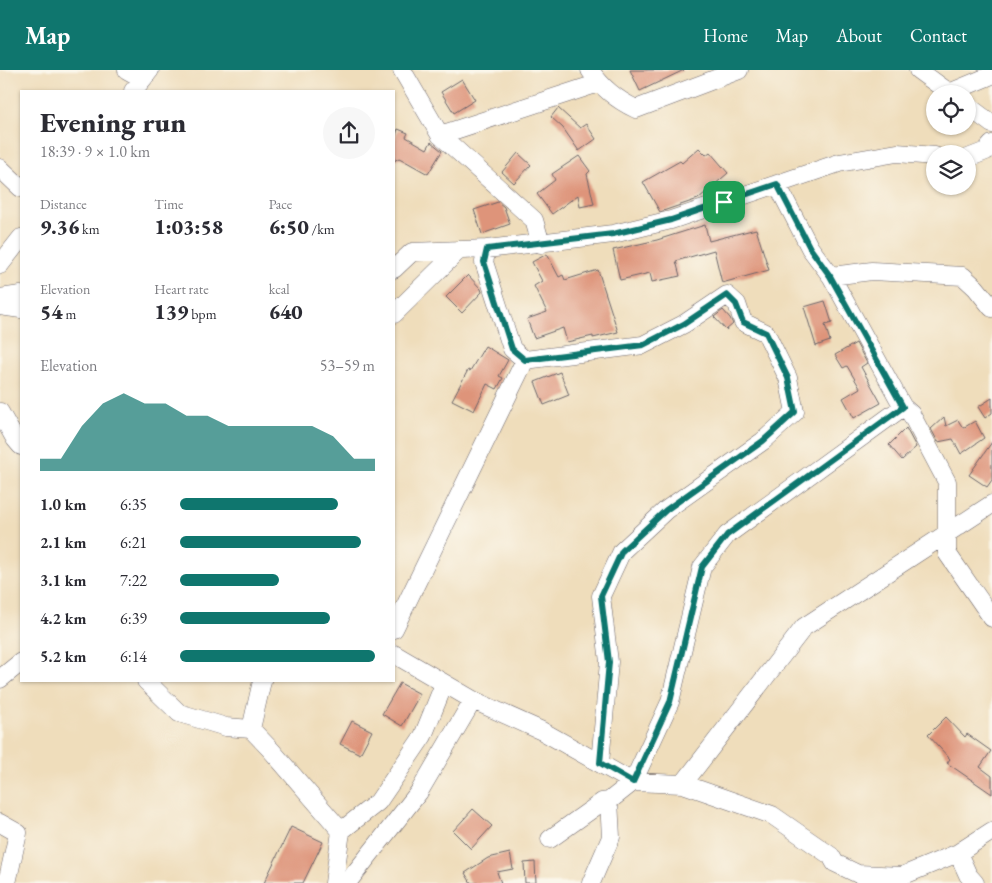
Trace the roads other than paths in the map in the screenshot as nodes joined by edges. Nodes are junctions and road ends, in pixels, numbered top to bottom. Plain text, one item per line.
1 (127, 70) edge
2 (402, 70) edge
3 (739, 70) edge
4 (918, 70) edge
5 (992, 75) edge
6 (594, 76) edge
7 (142, 80) edge
8 (939, 85) edge
9 (969, 85) edge
10 (976, 112) edge
11 (992, 124) edge
12 (440, 135) junction
13 (992, 144) edge
14 (926, 155) edge
15 (976, 155) edge
16 (0, 168) edge
17 (777, 184) junction
18 (20, 187) edge
19 (20, 239) edge
20 (540, 244) junction
21 (487, 249) junction
22 (459, 250) junction
23 (412, 252) junction
24 (395, 255) edge
25 (0, 265) edge
26 (395, 268) edge
27 (830, 276) junction
28 (20, 295) edge
29 (0, 298) edge
30 (0, 306) edge
31 (992, 308) edge
32 (20, 309) edge
33 (395, 313) edge
34 (525, 360) junction
35 (903, 407) junction
36 (0, 412) edge
37 (20, 445) edge
38 (992, 504) edge
39 (946, 536) junction
40 (992, 618) edge
41 (395, 627) edge
42 (395, 655) edge
43 (20, 663) edge
44 (0, 679) edge
45 (147, 682) edge
46 (262, 682) edge
47 (444, 684) junction
48 (473, 700) junction
49 (251, 729) junction
50 (600, 763) junction
51 (633, 782) junction
52 (683, 784) junction
53 (609, 801) junction
54 (0, 823) edge
55 (341, 830) junction
56 (992, 831) edge
57 (550, 839) dead end
58 (958, 853) junction
59 (7, 883) edge
60 (334, 883) edge
61 (347, 883) edge
62 (591, 883) edge
63 (975, 883) edge

1 - 7 street
2 - 12 street
3 - 6 street
4 - 8 street
5 - 9 street
6 - 12 street
10 - 11 street
12 - 20 street
13 - 15 street
14 - 17 street
16 - 18 street
17 - 20 street
17 - 27 street
19 - 25 street
20 - 21 street
21 - 22 street
21 - 34 street
22 - 23 street
22 - 33 street
23 - 24 street
23 - 26 street
27 - 31 street
27 - 35 street
28 - 29 street
30 - 32 street
34 - 41 street
34 - 50 street
35 - 39 street
35 - 51 street
36 - 37 street
38 - 39 street
39 - 40 street
39 - 52 street
42 - 47 street
43 - 44 street
45 - 49 street
46 - 49 street
47 - 48 street
47 - 55 street
48 - 50 street
48 - 61 street
49 - 55 street
50 - 51 street
51 - 52 street
51 - 53 street
52 - 58 street
53 - 57 street
53 - 62 street
54 - 59 street
55 - 60 street
56 - 58 street
58 - 63 street

